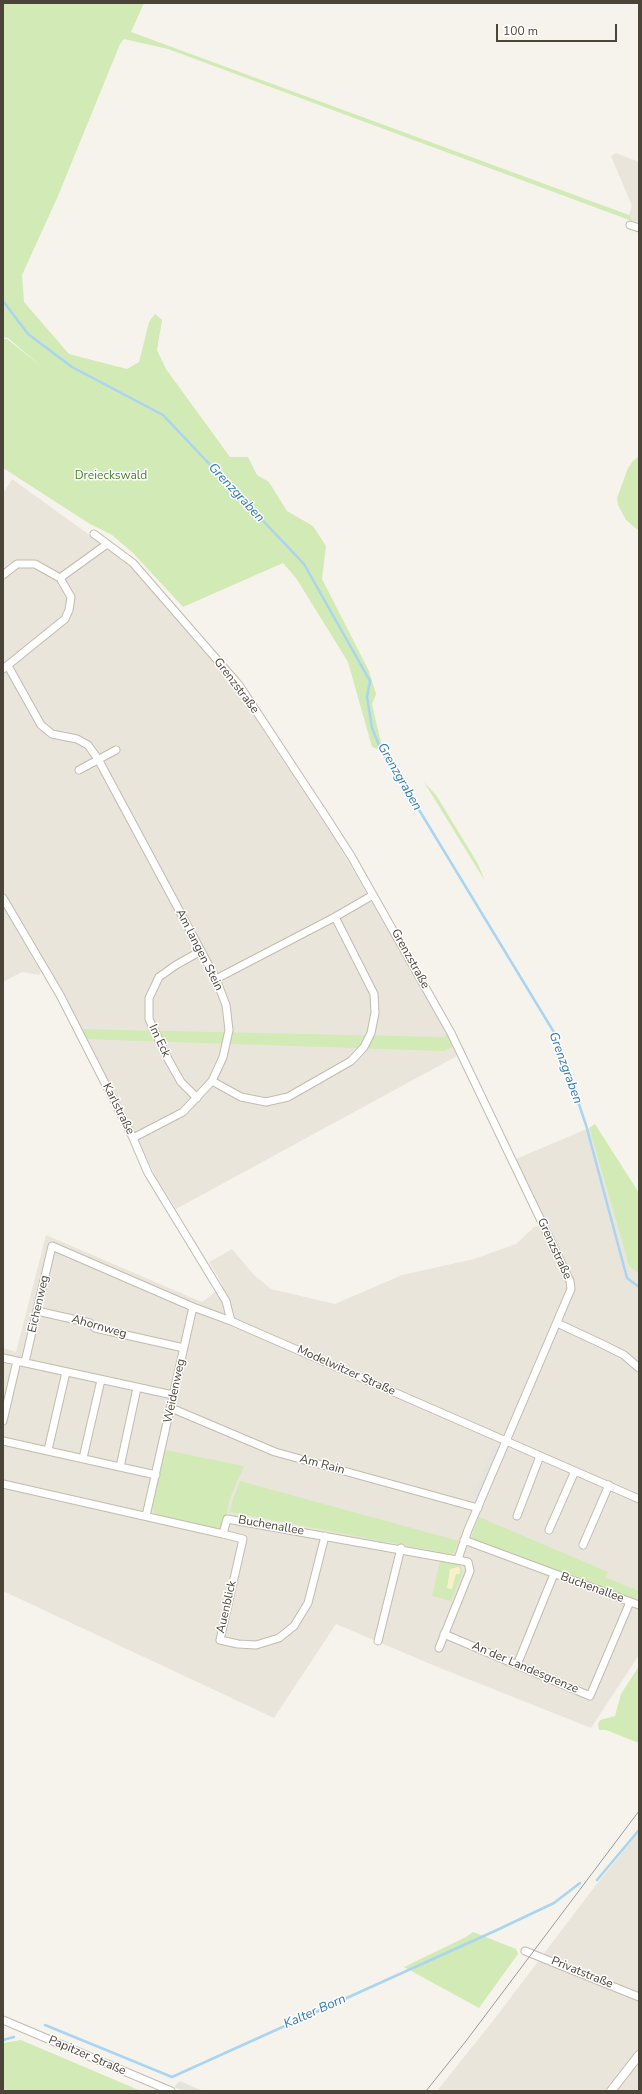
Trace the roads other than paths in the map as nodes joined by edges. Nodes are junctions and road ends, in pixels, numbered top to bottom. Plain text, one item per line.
1 (630, 225) dead end
2 (639, 228) edge
3 (94, 534) dead end
4 (107, 544) junction
5 (3, 575) edge
6 (60, 578) junction
7 (6, 667) edge
8 (116, 750) dead end
9 (98, 759) junction
10 (79, 770) dead end
11 (373, 895) junction
12 (3, 898) edge
13 (335, 917) junction
14 (200, 951) junction
15 (216, 979) junction
16 (212, 1082) junction
17 (197, 1098) junction
18 (133, 1138) junction
19 (52, 1246) joint
20 (193, 1307) junction
21 (37, 1311) junction
22 (231, 1321) junction
23 (557, 1323) junction
24 (184, 1348) junction
25 (3, 1358) edge
26 (17, 1361) junction
27 (26, 1362) junction
28 (639, 1368) edge
29 (66, 1372) junction
30 (101, 1380) junction
31 (137, 1388) junction
32 (173, 1395) junction
33 (171, 1408) junction
34 (3, 1421) edge
35 (3, 1441) edge
36 (506, 1441) junction
37 (48, 1450) junction
38 (540, 1456) junction
39 (83, 1458) junction
40 (120, 1467) junction
41 (575, 1471) junction
42 (156, 1475) junction
43 (3, 1484) edge
44 (609, 1485) junction
45 (639, 1499) edge
46 (478, 1508) junction
47 (146, 1516) junction
48 (517, 1516) dead end
49 (549, 1530) dead end
50 (223, 1534) junction
51 (324, 1536) junction
52 (464, 1540) junction
53 (583, 1545) dead end
54 (401, 1548) junction
55 (458, 1559) junction
56 (554, 1574) junction
57 (630, 1602) junction
58 (639, 1605) edge
59 (444, 1634) junction
60 (378, 1641) dead end
61 (439, 1648) dead end
62 (517, 1665) junction
63 (525, 1951) dead end
64 (639, 1997) edge
65 (3, 2020) edge
66 (639, 2055) edge
67 (171, 2091) edge
68 (611, 2091) edge

1 - 2 street
3 - 4 street, Grenzstraße
4 - 6 street
4 - 11 street, Grenzstraße
5 - 6 street
6 - 7 street
7 - 9 street, Am langen Stein
8 - 9 street
9 - 10 street
9 - 14 street, Am langen Stein
11 - 13 street
11 - 23 street, Grenzstraße
12 - 18 street, Karlstraße
13 - 15 street
13 - 16 street
14 - 15 street, Am langen Stein
14 - 17 street, Im Eck
15 - 16 street, Am langen Stein
16 - 17 street, Am langen Stein
17 - 18 street, Am langen Stein
18 - 22 street, Karlstraße
19 - 20 street, Modelwitzer Straße
19 - 21 street, Eichenweg
20 - 22 street, Modelwitzer Straße
20 - 24 street, Weidenweg
21 - 24 street, Ahornweg
21 - 27 street, Eichenweg
22 - 36 street, Modelwitzer Straße
23 - 28 street
23 - 36 street, Grenzstraße
24 - 32 street, Weidenweg
25 - 26 street
26 - 27 street
26 - 34 street
27 - 29 street
29 - 30 street
29 - 37 street
30 - 31 street
30 - 39 street
31 - 32 street
31 - 40 street
32 - 33 street, Weidenweg
33 - 42 street, Weidenweg
33 - 46 street, Am Rain
35 - 37 street
36 - 38 street, Modelwitzer Straße
36 - 46 street
37 - 39 street
38 - 41 street, Modelwitzer Straße
38 - 48 street
39 - 40 street
40 - 42 street
41 - 44 street, Modelwitzer Straße
41 - 49 street
42 - 47 street, Weidenweg
43 - 47 street, Buchenallee
44 - 45 street, Modelwitzer Straße
44 - 53 street
46 - 52 street
47 - 50 street, Buchenallee
50 - 51 street, Buchenallee
50 - 51 street, Auenblick
51 - 54 street, Buchenallee
52 - 55 street
52 - 56 street, Buchenallee
54 - 55 street, Buchenallee
54 - 60 street
55 - 59 street
56 - 57 street, Buchenallee
56 - 62 street
57 - 58 street
57 - 62 street, An der Landesgrenze
59 - 61 street
59 - 62 street, An der Landesgrenze
63 - 64 street, Privatstraße
65 - 67 street, Papitzer Straße
66 - 68 street

